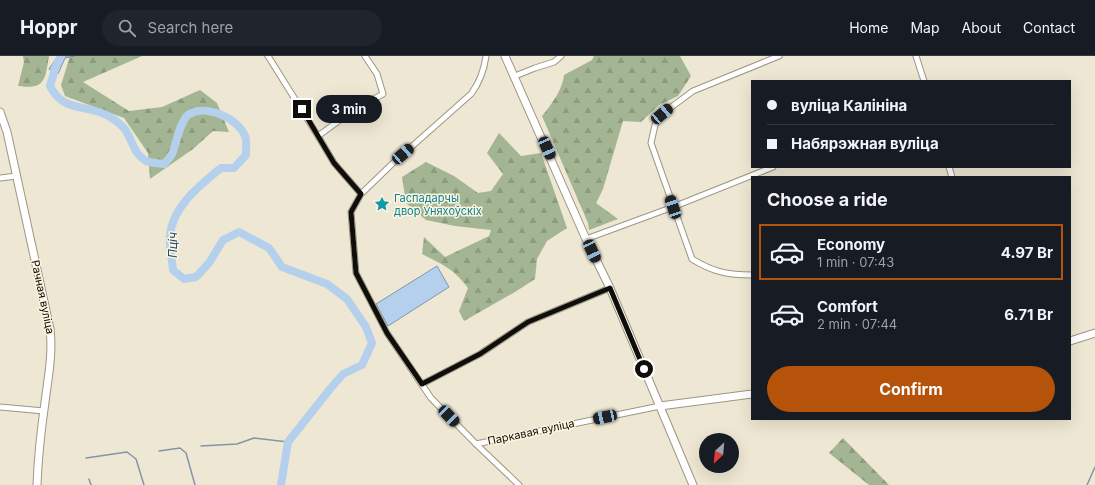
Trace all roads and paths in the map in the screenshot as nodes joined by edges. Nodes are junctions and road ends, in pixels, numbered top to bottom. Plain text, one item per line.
1 (268, 56) edge
2 (365, 56) edge
3 (486, 56) edge
4 (505, 56) edge
5 (561, 56) edge
6 (779, 56) edge
7 (916, 56) edge
8 (515, 76) junction
9 (924, 80) edge
10 (0, 112) edge
11 (318, 136) junction
12 (770, 168) edge
13 (17, 176) junction
14 (0, 178) edge
15 (361, 194) junction
16 (673, 207) junction
17 (586, 239) junction
18 (751, 275) edge
19 (610, 288) junction
20 (1095, 333) edge
21 (1071, 341) edge
22 (422, 384) junction
23 (751, 394) edge
24 (660, 406) junction
25 (0, 407) edge
26 (44, 410) junction
27 (476, 444) junction
28 (37, 485) edge
29 (519, 485) edge
30 (693, 485) edge

1 - 11 street
2 - 11 street
3 - 15 street, Паркавая вуліца
4 - 8 street
5 - 8 street
6 - 16 street
7 - 9 street
8 - 17 street
10 - 13 street, Рачная вуліца
11 - 15 street
12 - 16 street
13 - 14 street
13 - 26 street, Рачная вуліца
15 - 22 street, Паркавая вуліца
16 - 17 street
16 - 18 street
17 - 19 street
19 - 22 street
19 - 24 street
20 - 21 street
22 - 27 street, Паркавая вуліца
23 - 24 street
24 - 27 street, Паркавая вуліца
24 - 30 street
25 - 26 street
26 - 28 street, Рачная вуліца
27 - 29 street

